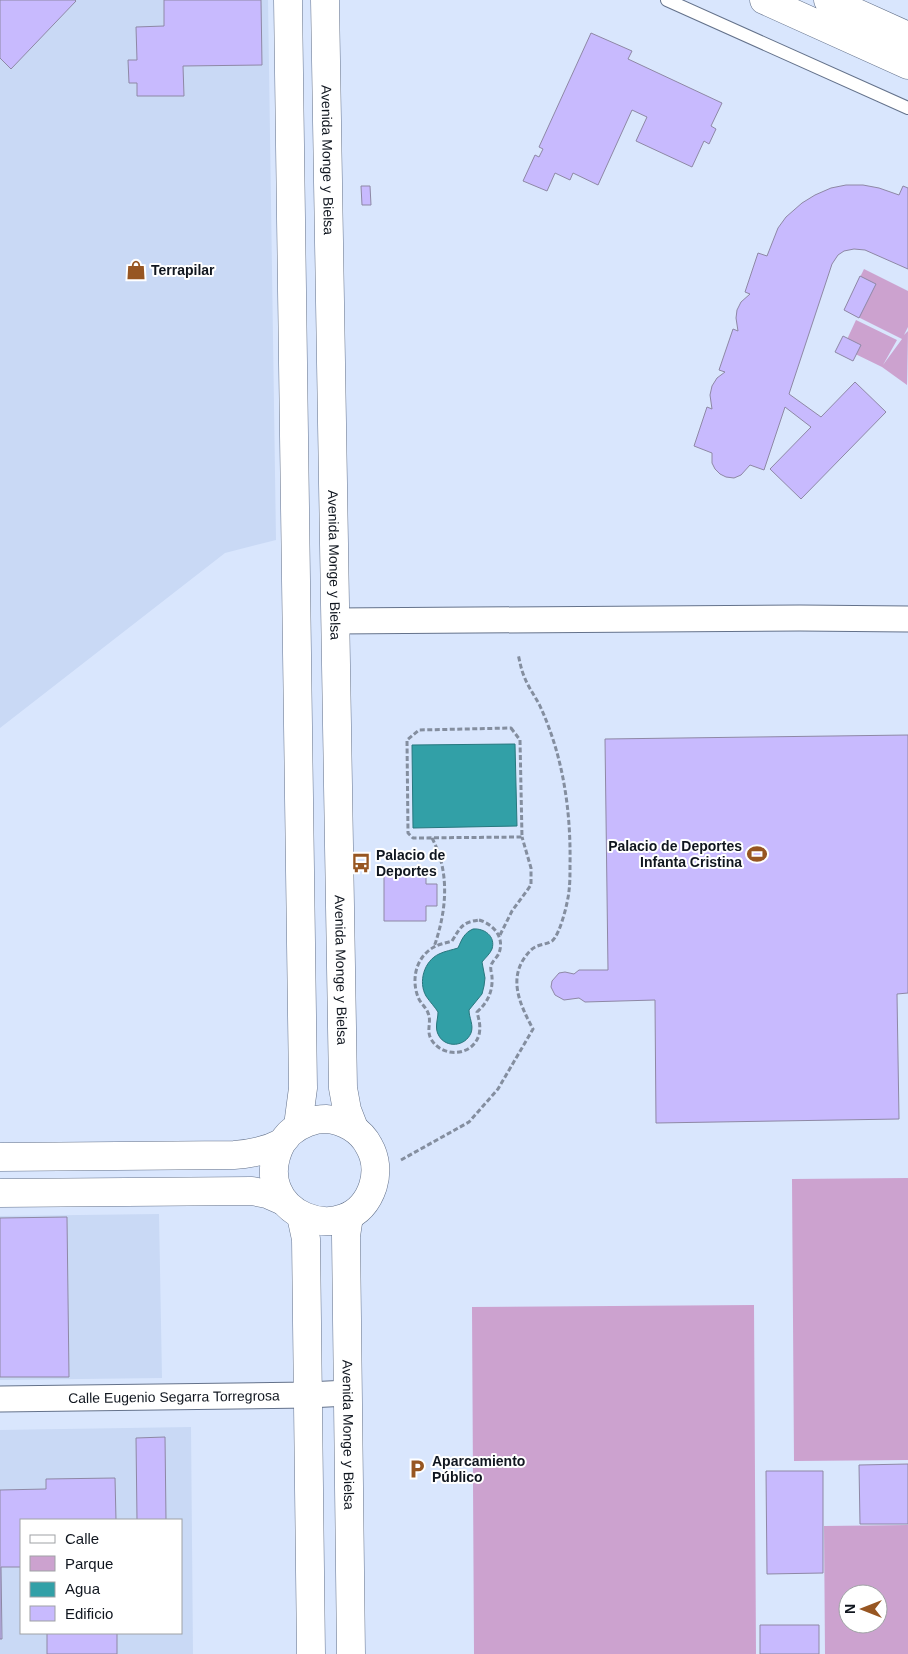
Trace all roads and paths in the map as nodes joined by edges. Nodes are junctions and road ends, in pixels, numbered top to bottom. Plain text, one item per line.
1 (288, 0) edge
2 (325, 0) edge
3 (667, 0) edge
4 (764, 0) edge
5 (828, 0) edge
6 (908, 36) edge
7 (908, 65) edge
8 (908, 108) edge
9 (908, 620) edge
10 (335, 622) junction
11 (518, 654) dead end
12 (522, 837) junction
13 (432, 838) junction
14 (500, 936) junction
15 (434, 947) junction
16 (354, 1128) junction
17 (290, 1134) junction
18 (0, 1157) edge
19 (401, 1160) dead end
20 (0, 1193) edge
21 (292, 1208) junction
22 (349, 1216) junction
23 (348, 1394) junction
24 (308, 1395) junction
25 (0, 1399) edge
26 (311, 1654) edge
27 (351, 1654) edge

1 - 17 street
2 - 10 street, Avenida Monge y Bielsa
3 - 8 lane
4 - 7 street
5 - 6 street
9 - 10 street
10 - 16 street, Avenida Monge y Bielsa
11 - 19 path
12 - 13 path
12 - 13 path
12 - 14 path
13 - 15 path
14 - 15 path
14 - 15 path
16 - 17 street
16 - 22 street
17 - 18 street
17 - 21 street
20 - 21 street
21 - 22 street
21 - 24 street
22 - 23 street, Avenida Monge y Bielsa
23 - 24 street, Calle Eugenio Segarra Torregrosa
23 - 27 street, Avenida Monge y Bielsa
24 - 25 street, Calle Eugenio Segarra Torregrosa
24 - 26 street

